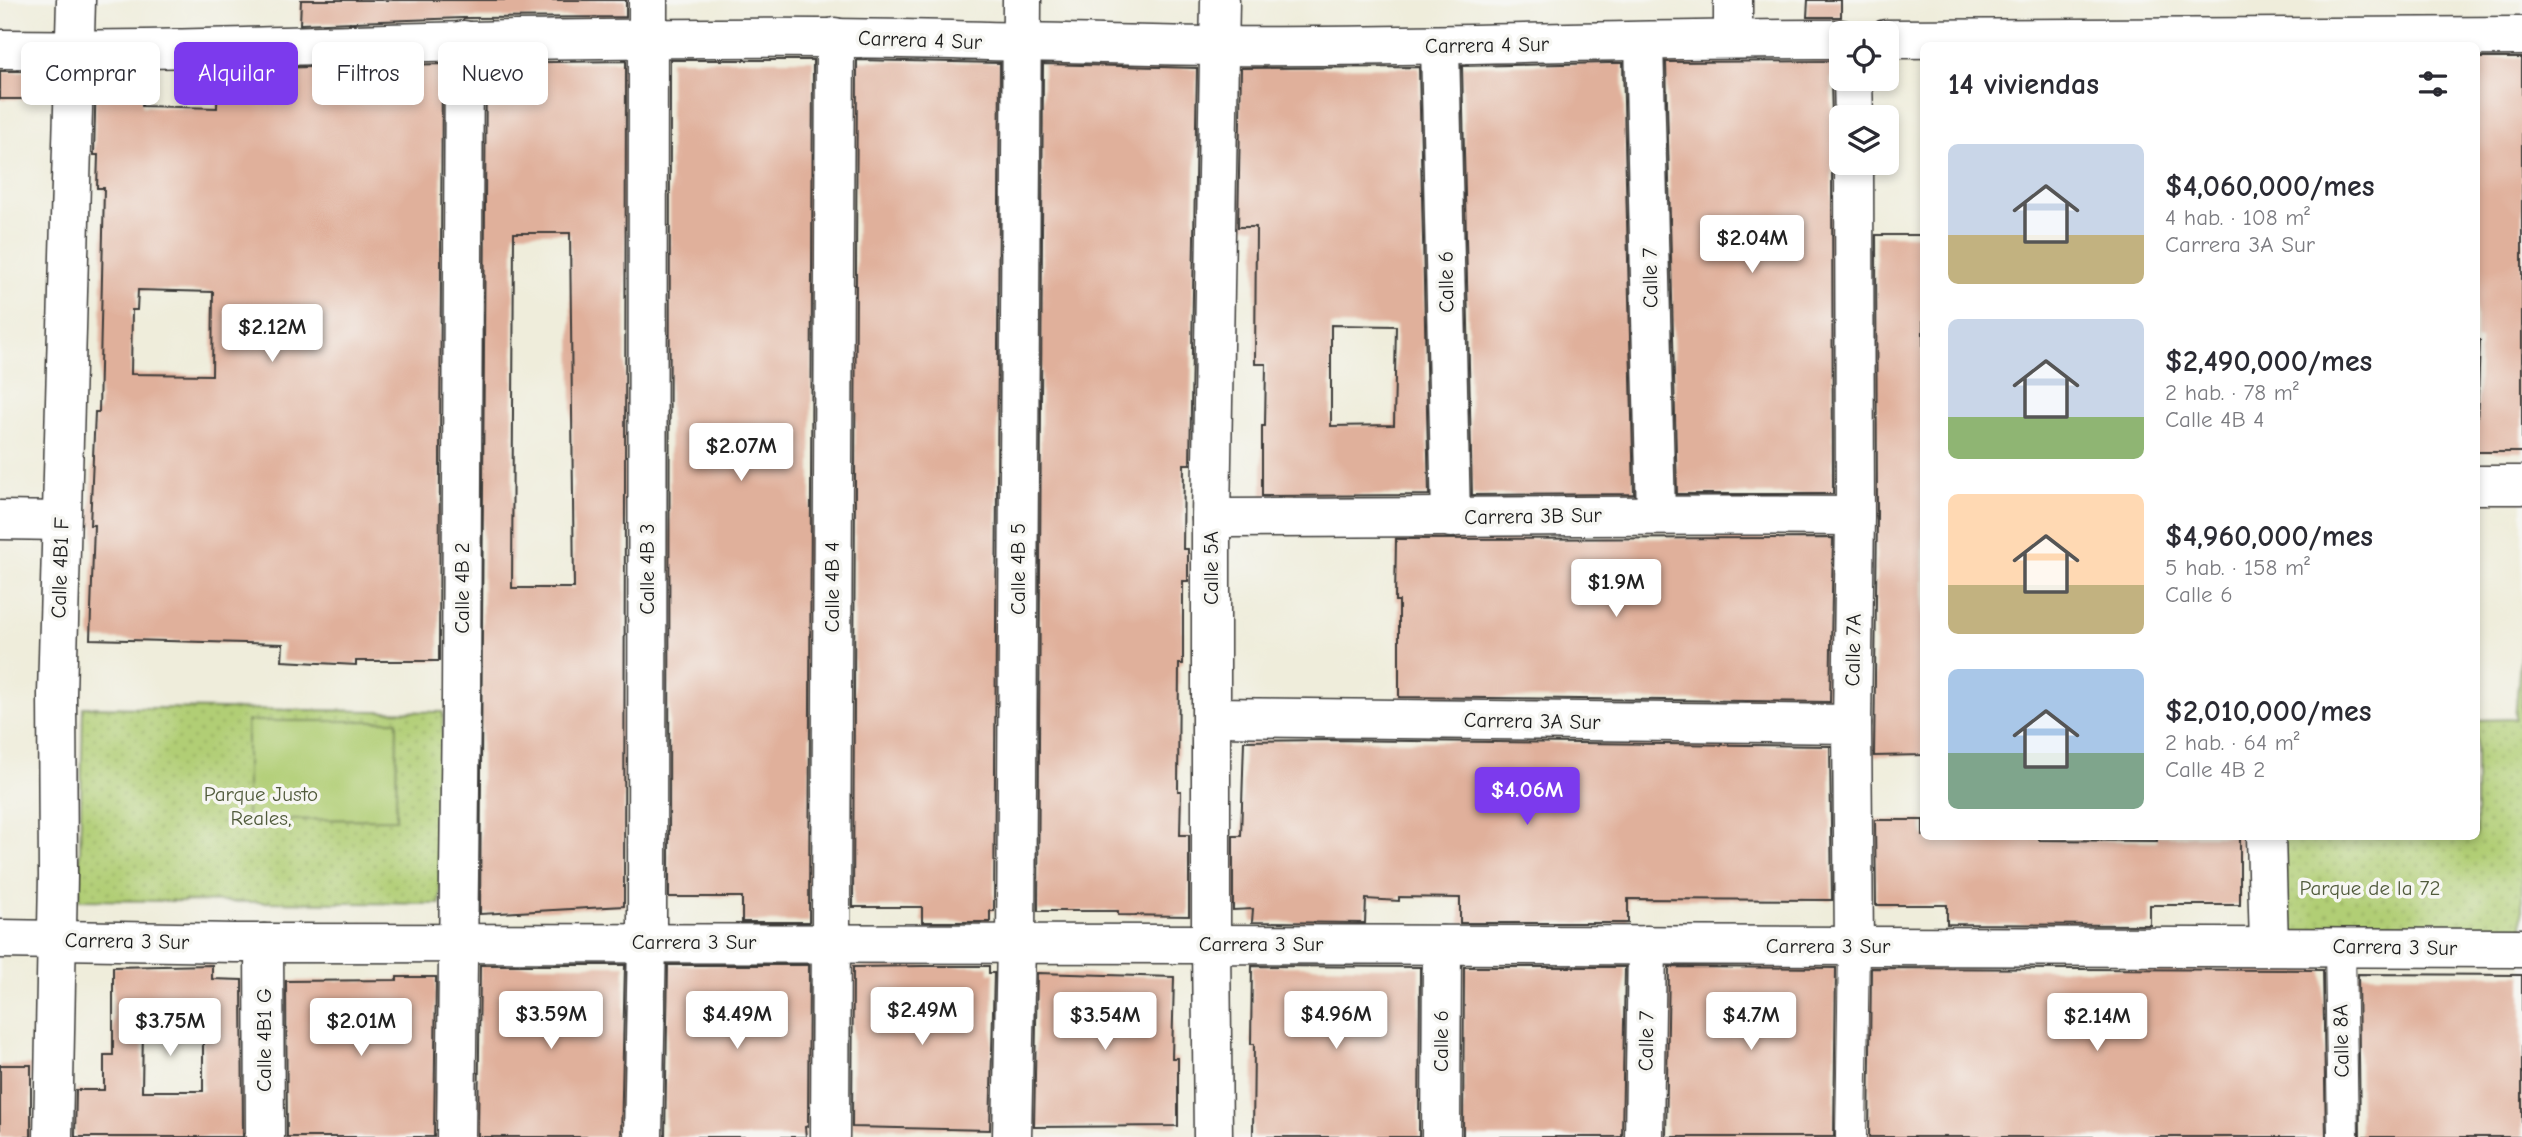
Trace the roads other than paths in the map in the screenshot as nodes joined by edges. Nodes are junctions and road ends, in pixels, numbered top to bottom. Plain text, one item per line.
1 (76, 0) edge
2 (648, 0) edge
3 (1021, 0) edge
4 (1220, 0) edge
5 (1733, 0) edge
6 (2522, 36) edge
7 (835, 37) junction
8 (647, 38) junction
9 (1733, 39) junction
10 (1829, 39) edge
11 (1899, 39) edge
12 (464, 40) junction
13 (74, 42) edge
14 (1644, 42) junction
15 (1021, 43) junction
16 (1219, 46) junction
17 (1440, 46) junction
18 (0, 49) edge
19 (21, 49) edge
20 (160, 49) edge
21 (72, 105) edge
22 (1854, 175) edge
23 (2480, 485) edge
24 (2522, 485) edge
25 (1656, 514) junction
26 (1855, 516) junction
27 (1211, 518) junction
28 (1451, 518) junction
29 (0, 520) edge
30 (61, 521) junction
31 (1212, 717) junction
32 (1852, 724) junction
33 (2266, 840) edge
34 (0, 939) edge
35 (57, 940) junction
36 (646, 942) junction
37 (264, 943) junction
38 (457, 943) junction
39 (831, 943) junction
40 (1016, 943) junction
41 (1211, 944) junction
42 (1442, 945) junction
43 (1647, 945) junction
44 (1854, 946) junction
45 (2269, 946) junction
46 (2340, 946) junction
47 (2522, 948) edge
48 (53, 1137) edge
49 (265, 1137) edge
50 (456, 1137) edge
51 (643, 1137) edge
52 (830, 1137) edge
53 (1012, 1137) edge
54 (1213, 1137) edge
55 (1441, 1137) edge
56 (1644, 1137) edge
57 (1851, 1137) edge
58 (2343, 1137) edge

1 - 13 street, Calle 4B1 F
2 - 8 street, Calle 4B 3
3 - 15 street, Calle 4B 5
4 - 16 street, Calle 5A
5 - 9 street
6 - 11 street
7 - 8 street, Carrera 4 Sur
7 - 15 street, Carrera 4 Sur
7 - 39 street, Calle 4B 4
8 - 12 street, Carrera 4 Sur
8 - 36 street, Calle 4B 3
9 - 10 street, Carrera 4 Sur
9 - 14 street, Carrera 4 Sur
12 - 20 street, Carrera 4 Sur
12 - 38 street, Calle 4B 2
14 - 17 street, Carrera 4 Sur
14 - 25 street, Calle 7
15 - 16 street, Carrera 4 Sur
15 - 40 street, Calle 4B 5
16 - 17 street, Carrera 4 Sur
16 - 27 street, Calle 5A
17 - 28 street, Calle 6
18 - 19 street, Carrera 4 Sur
21 - 30 street, Calle 4B1 F
22 - 26 street, Calle 7A
23 - 24 street
25 - 26 street, Carrera 3B Sur
25 - 28 street, Carrera 3B Sur
26 - 32 street, Calle 7A
27 - 28 street, Carrera 3B Sur
27 - 31 street, Calle 5A
29 - 30 street
30 - 35 street, Calle 4B1 F
31 - 32 street, Carrera 3A Sur
31 - 41 street, Calle 5A
32 - 44 street, Calle 7A
33 - 45 street
34 - 35 street, Carrera 3 Sur
35 - 37 street, Carrera 3 Sur
35 - 48 street, Calle 4B1 F
36 - 38 street, Carrera 3 Sur
36 - 39 street, Carrera 3 Sur
36 - 51 street, Calle 4B 3
37 - 38 street, Carrera 3 Sur
37 - 49 street, Calle 4B1 G
38 - 50 street, Calle 4B 2
39 - 40 street, Carrera 3 Sur
39 - 52 street, Calle 4B 4
40 - 41 street, Carrera 3 Sur
40 - 53 street, Calle 4B 5
41 - 42 street, Carrera 3 Sur
41 - 54 street, Calle 5A
42 - 43 street, Carrera 3 Sur
42 - 55 street, Calle 6
43 - 44 street, Carrera 3 Sur
43 - 56 street, Calle 7
44 - 45 street, Carrera 3 Sur
44 - 57 street, Calle 7A
45 - 46 street, Carrera 3 Sur
46 - 47 street, Carrera 3 Sur
46 - 58 street, Calle 8A

